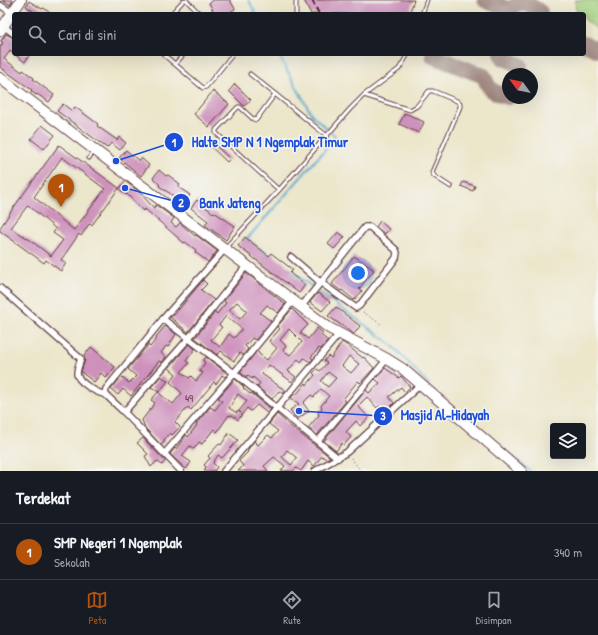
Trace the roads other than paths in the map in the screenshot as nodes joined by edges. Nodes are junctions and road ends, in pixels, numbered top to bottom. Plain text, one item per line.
1 (21, 0) edge
2 (185, 0) edge
3 (296, 0) edge
4 (427, 0) edge
5 (0, 6) edge
6 (13, 12) edge
7 (173, 12) edge
8 (198, 12) edge
9 (296, 12) edge
10 (423, 12) edge
11 (12, 13) joint
12 (1, 27) edge
13 (12, 33) edge
14 (165, 56) edge
15 (182, 56) edge
16 (231, 56) edge
17 (407, 56) edge
18 (175, 64) junction
19 (250, 74) dead end
20 (0, 78) edge
21 (275, 94) junction
22 (364, 95) junction
23 (327, 136) junction
24 (452, 187) dead end
25 (279, 190) junction
26 (225, 249) junction
27 (291, 258) dead end
28 (248, 265) junction
29 (320, 282) junction
30 (0, 288) edge
31 (297, 304) junction
32 (163, 319) junction
33 (339, 334) junction
34 (188, 339) junction
35 (387, 359) junction
36 (234, 373) junction
37 (421, 384) junction
38 (105, 394) junction
39 (278, 409) junction
40 (124, 412) junction
41 (318, 441) junction
42 (165, 453) junction
43 (338, 458) junction
44 (181, 471) edge
45 (224, 471) edge
46 (315, 471) edge
47 (521, 471) edge

1 - 6 highway
2 - 7 lane
2 - 8 lane
3 - 9 lane
4 - 10 lane
5 - 11 street
11 - 12 highway
12 - 13 street
14 - 18 lane
15 - 18 lane
16 - 18 lane
17 - 22 lane
19 - 21 lane
20 - 26 highway
21 - 23 lane
21 - 25 lane
22 - 23 lane
22 - 24 lane
23 - 25 lane
25 - 26 lane
26 - 28 highway
26 - 32 street
27 - 29 street
28 - 31 highway
28 - 34 street
29 - 29 street
29 - 31 street
30 - 38 street
31 - 33 highway
31 - 36 street
32 - 34 street
32 - 38 street
33 - 35 highway
33 - 39 street
34 - 36 street
34 - 40 street
35 - 37 highway
35 - 41 street
36 - 39 street
36 - 42 street
37 - 43 street
37 - 47 highway
38 - 40 street
39 - 41 street
39 - 45 street
40 - 42 street
41 - 43 street
42 - 44 street
43 - 46 street

